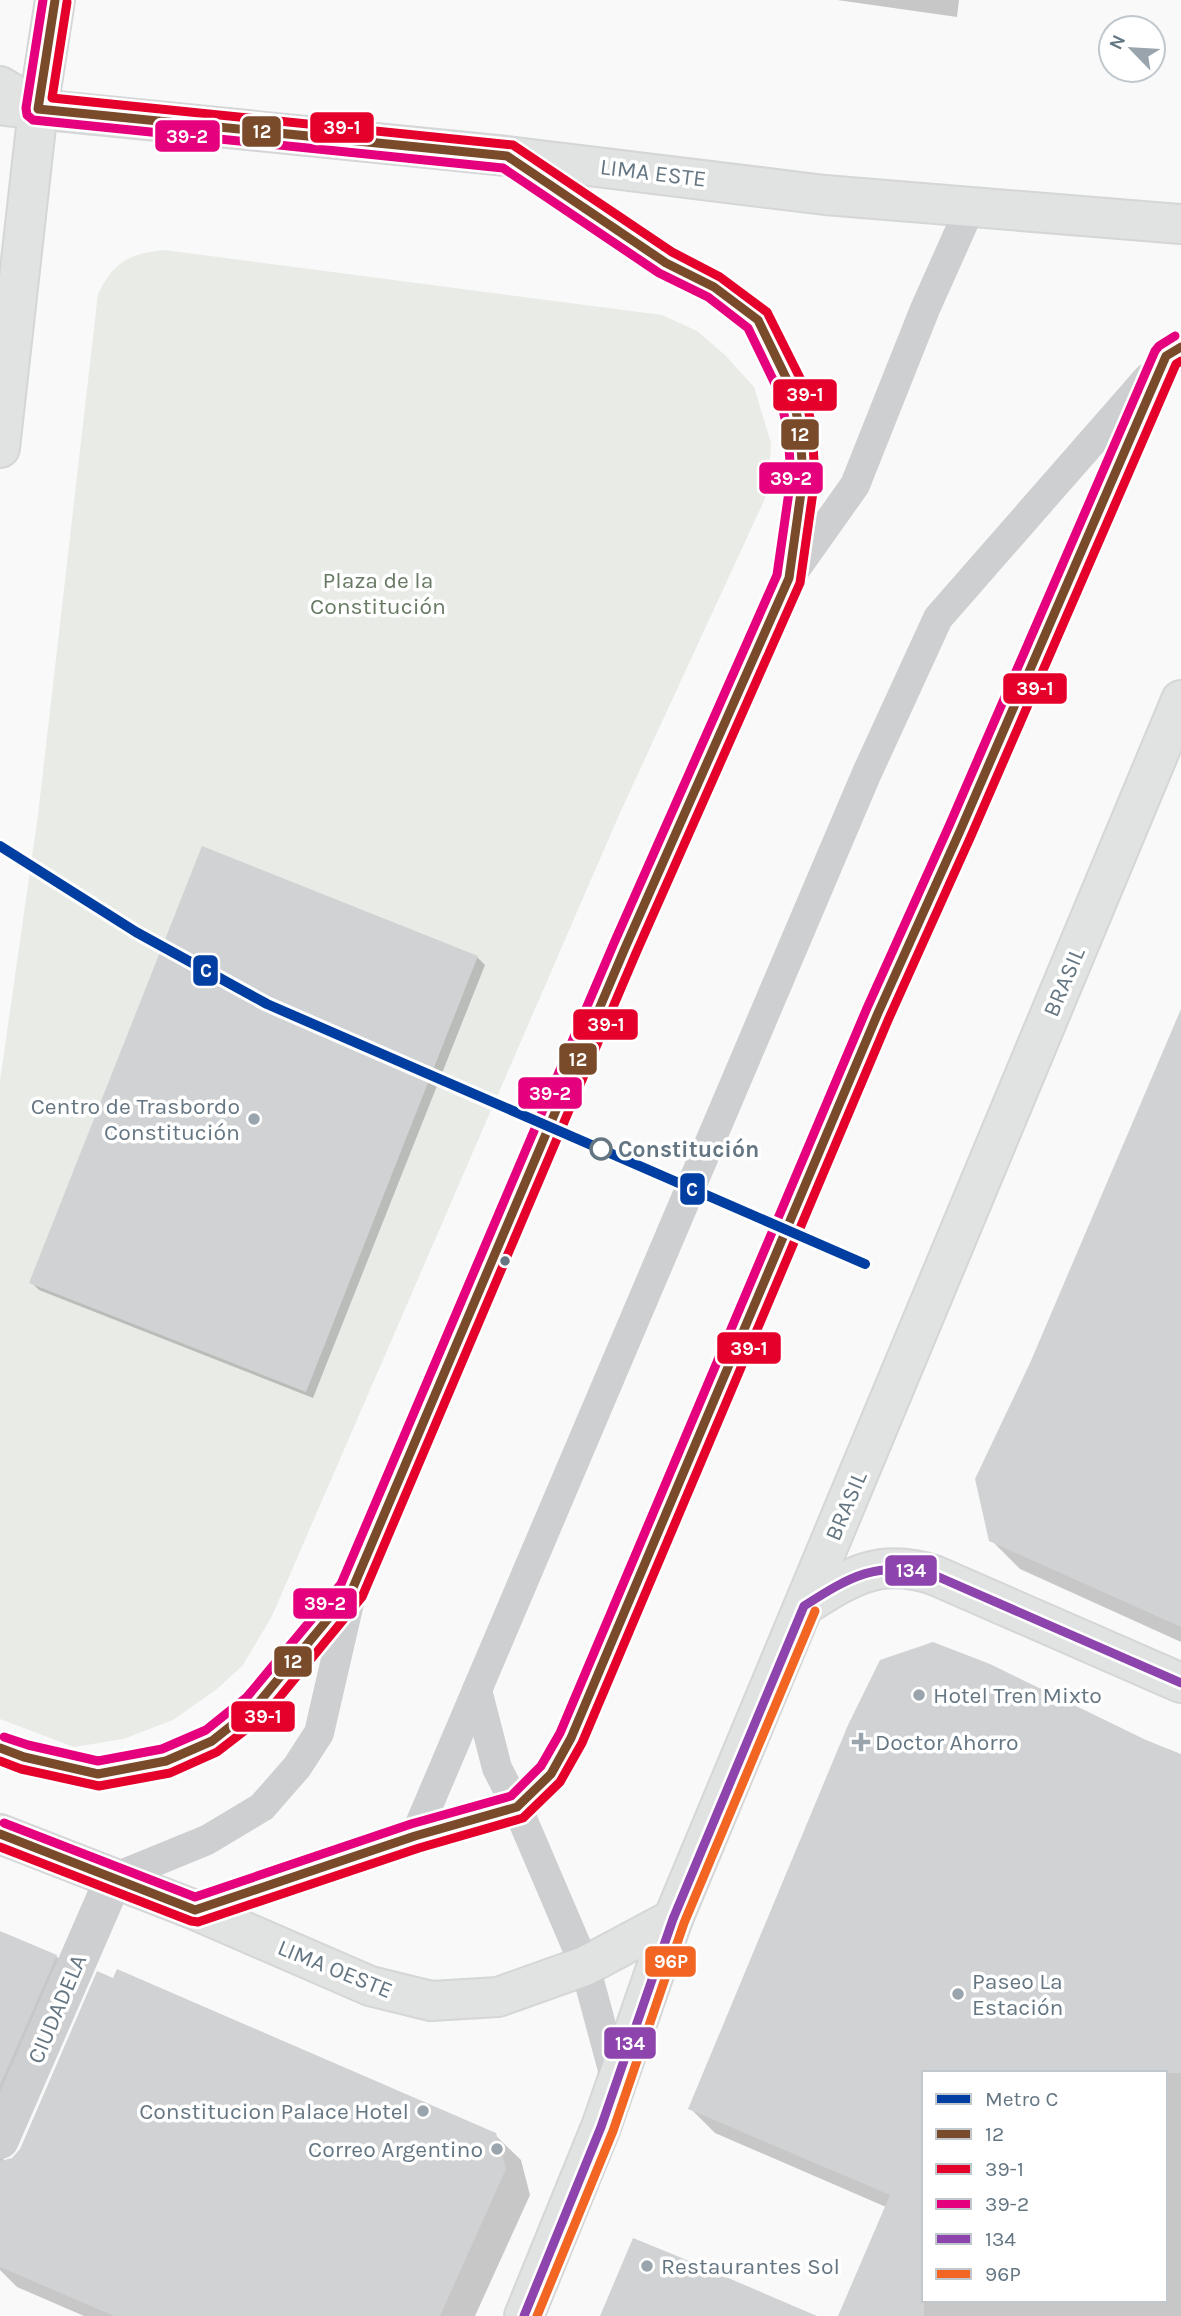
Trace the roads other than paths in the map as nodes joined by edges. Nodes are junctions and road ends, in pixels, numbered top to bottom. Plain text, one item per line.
1 (55, 0) edge
2 (0, 86) edge
3 (0, 105) edge
4 (38, 109) junction
5 (507, 156) junction
6 (971, 206) junction
7 (1181, 224) edge
8 (1174, 352) edge
9 (0, 448) edge
10 (789, 578) junction
11 (1181, 700) edge
12 (352, 1590) junction
13 (804, 1606) junction
14 (1181, 1683) edge
15 (477, 1690) junction
16 (0, 1748) edge
17 (517, 1807) junction
18 (0, 1834) edge
19 (415, 1836) junction
20 (114, 1878) junction
21 (195, 1910) junction
22 (673, 1919) junction
23 (584, 1966) junction
24 (616, 2081) junction
25 (0, 2140) edge
26 (524, 2316) edge

1 - 4 main road
2 - 4 main road
3 - 4 main road, LIMA ESTE
4 - 5 main road, LIMA ESTE
4 - 9 main road
5 - 6 main road, LIMA ESTE
5 - 10 lane
6 - 7 main road, LIMA ESTE
6 - 10 lane
8 - 15 lane
8 - 17 lane
10 - 12 lane
11 - 13 main road, BRASIL
12 - 16 lane
12 - 20 lane
13 - 14 main road
13 - 22 main road, BRASIL
15 - 17 lane
15 - 19 lane
17 - 19 lane
17 - 23 lane
18 - 20 main road, LIMA OESTE
19 - 21 lane
20 - 21 main road, LIMA OESTE
20 - 25 street, CIUDADELA
21 - 23 main road, LIMA OESTE
22 - 23 main road, LIMA OESTE
22 - 24 main road, BRASIL
23 - 24 lane
24 - 26 main road, BRASIL

